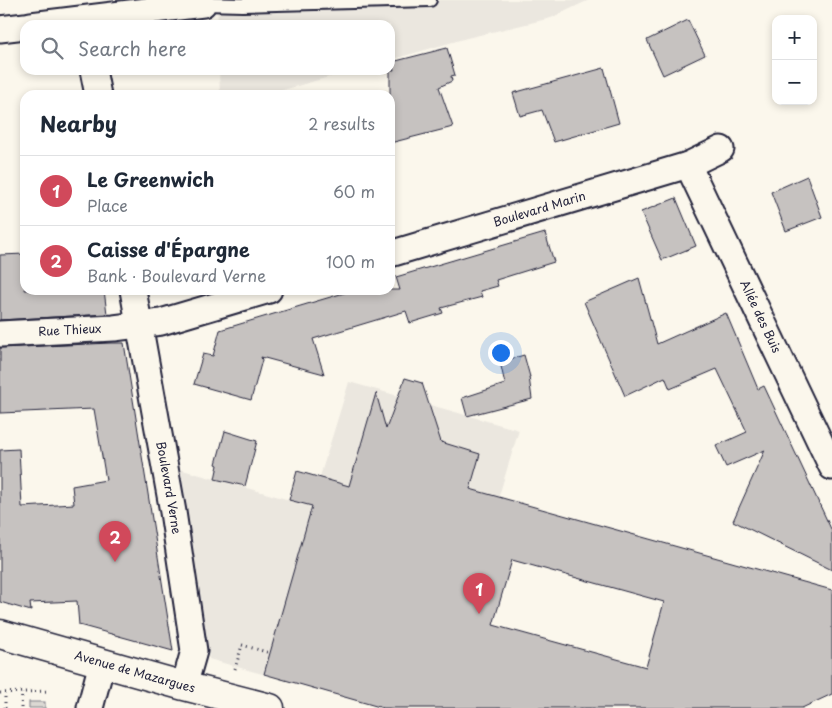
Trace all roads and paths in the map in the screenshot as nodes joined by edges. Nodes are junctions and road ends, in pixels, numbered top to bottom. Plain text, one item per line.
1 (430, 0) edge
2 (243, 3) edge
3 (203, 4) joint
4 (84, 14) edge
5 (55, 20) edge
6 (20, 27) edge
7 (0, 29) edge
8 (94, 75) edge
9 (97, 90) edge
10 (721, 149) dead end
11 (688, 164) junction
12 (395, 252) edge
13 (135, 295) edge
14 (252, 295) edge
15 (140, 325) junction
16 (0, 334) edge
17 (832, 468) edge
18 (0, 634) edge
19 (270, 652) dead end
20 (102, 663) junction
21 (235, 669) dead end
22 (184, 686) junction
23 (49, 691) dead end
24 (0, 693) edge
25 (5, 693) junction
26 (22, 693) junction
27 (5, 708) edge
28 (21, 708) edge
29 (90, 708) edge
30 (270, 708) edge

1 - 2 lane
2 - 3 lane
3 - 4 street
4 - 5 street
6 - 7 street
8 - 9 street
10 - 11 street, Boulevard Marin
11 - 12 street, Boulevard Marin
11 - 17 street, Allée des Buis
13 - 15 street, Boulevard Verne
14 - 15 street
15 - 16 street, Rue Thieux
15 - 22 street, Boulevard Verne
18 - 20 street, Avenue de Mazargues
19 - 21 path
20 - 22 street, Avenue de Mazargues
20 - 29 street
22 - 30 street, Avenue de Mazargues
23 - 26 path
24 - 25 path
25 - 26 path
25 - 27 path
26 - 28 path

